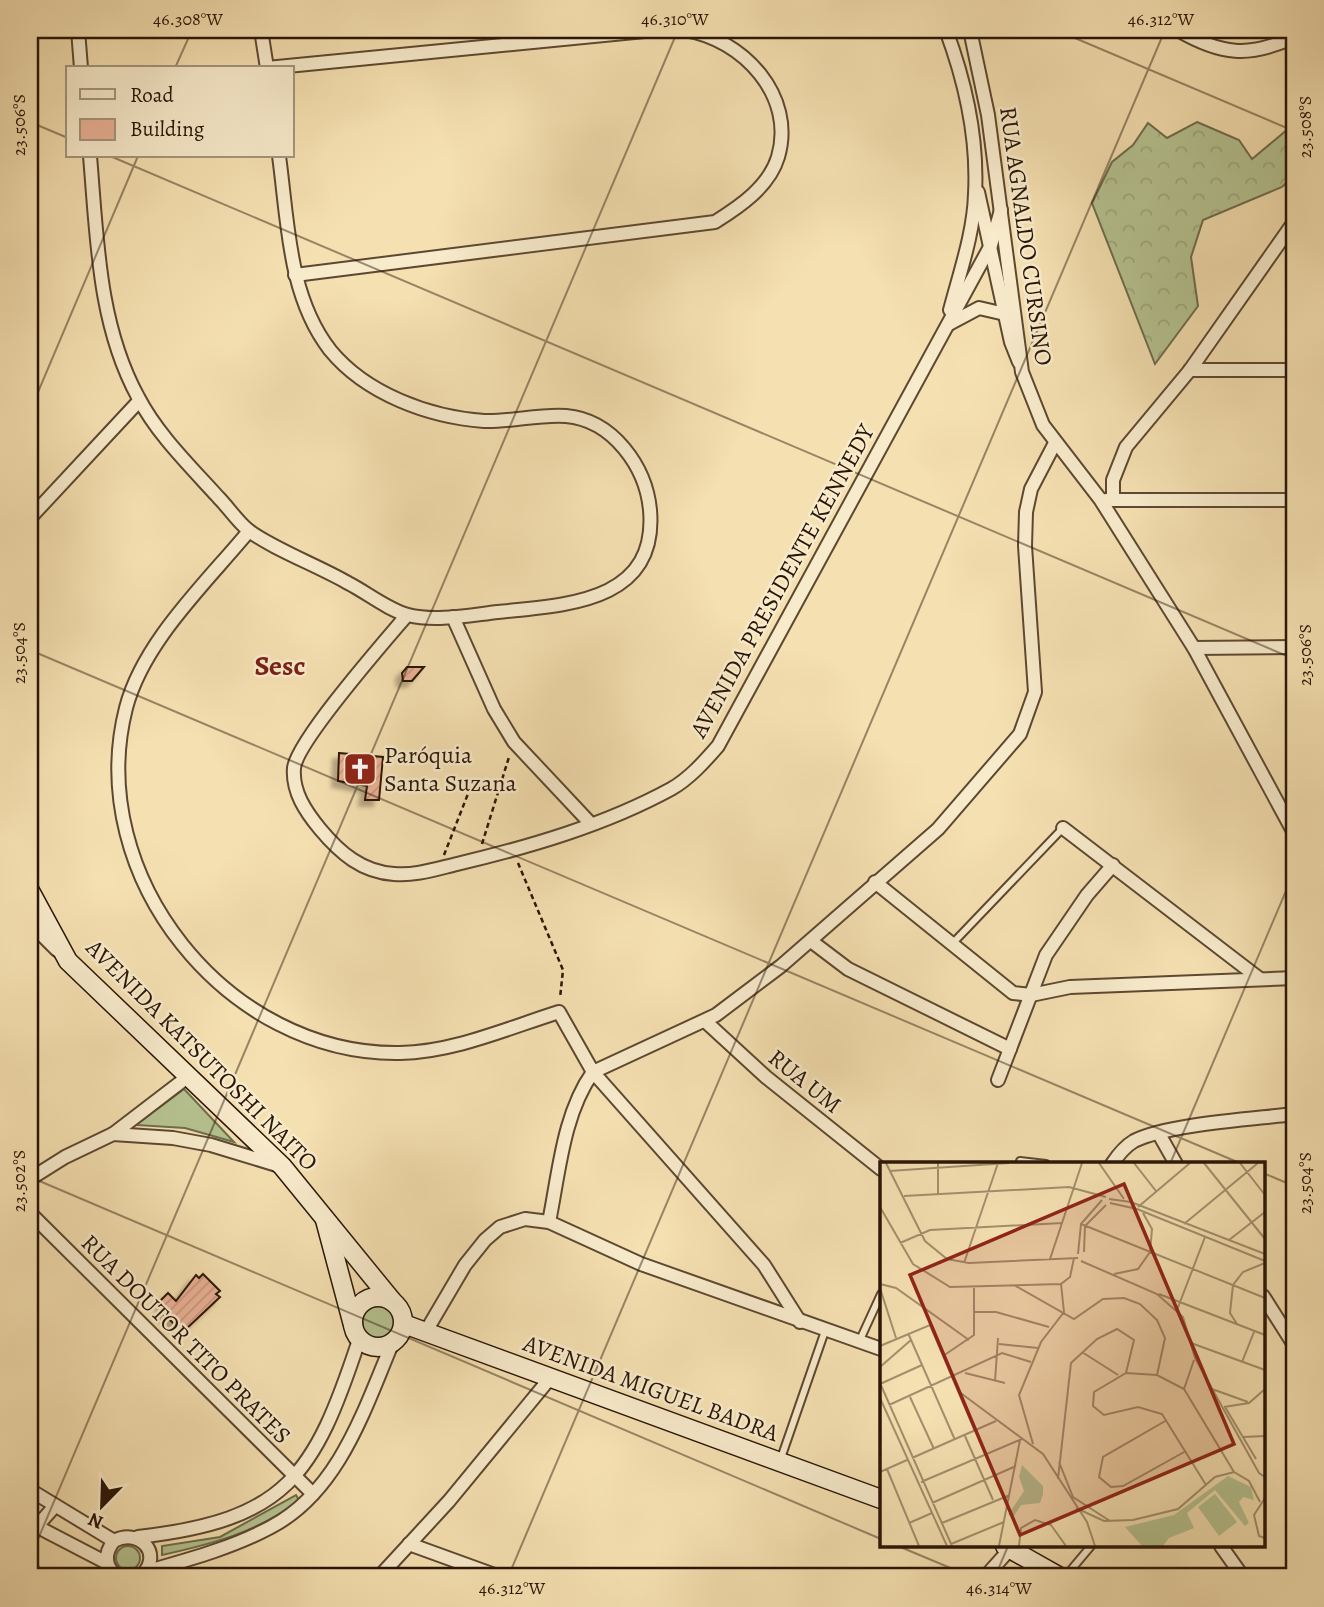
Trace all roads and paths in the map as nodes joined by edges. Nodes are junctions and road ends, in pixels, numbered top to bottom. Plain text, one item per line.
1 (78, 30) edge
2 (261, 30) edge
3 (655, 30) edge
4 (685, 30) edge
5 (946, 30) edge
6 (1178, 30) edge
7 (971, 32) edge
8 (1294, 37) edge
9 (950, 43) junction
10 (81, 66) edge
11 (267, 66) edge
12 (287, 66) edge
13 (90, 158) edge
14 (279, 158) edge
15 (975, 180) junction
16 (1000, 209) junction
17 (1292, 229) edge
18 (968, 240) junction
19 (990, 245) junction
20 (295, 275) junction
21 (1012, 290) junction
22 (1005, 314) junction
23 (946, 327) junction
24 (1190, 370) junction
25 (1294, 370) edge
26 (1023, 372) junction
27 (139, 401) junction
28 (1055, 443) junction
29 (1106, 500) junction
30 (1294, 500) edge
31 (30, 518) edge
32 (249, 531) junction
33 (407, 615) junction
34 (453, 617) junction
35 (1294, 647) edge
36 (1194, 648) junction
37 (510, 754) dead end
38 (472, 781) dead end
39 (591, 824) junction
40 (1063, 828) joint
41 (1294, 833) edge
42 (481, 847) dead end
43 (513, 850) junction
44 (443, 858) dead end
45 (1113, 864) junction
46 (875, 882) junction
47 (30, 891) edge
48 (30, 923) edge
49 (811, 941) junction
50 (950, 946) junction
51 (68, 961) junction
52 (1294, 978) edge
53 (1260, 979) junction
54 (1031, 995) junction
55 (559, 1012) junction
56 (705, 1021) junction
57 (1010, 1049) junction
58 (593, 1072) junction
59 (190, 1075) junction
60 (999, 1080) dead end
61 (1294, 1114) edge
62 (113, 1134) junction
63 (1159, 1134) junction
64 (1020, 1161) dead end
65 (1029, 1162) edge
66 (1113, 1162) edge
67 (1176, 1162) edge
68 (282, 1166) junction
69 (880, 1168) edge
70 (30, 1179) edge
71 (30, 1213) edge
72 (323, 1214) junction
73 (549, 1222) junction
74 (880, 1296) edge
75 (1264, 1298) edge
76 (393, 1302) junction
77 (800, 1322) junction
78 (404, 1324) junction
79 (825, 1331) junction
80 (425, 1333) junction
81 (356, 1334) junction
82 (859, 1342) junction
83 (392, 1344) junction
84 (1294, 1346) edge
85 (880, 1349) edge
86 (551, 1377) junction
87 (780, 1461) junction
88 (295, 1478) junction
89 (30, 1490) edge
90 (313, 1494) junction
91 (880, 1499) edge
92 (54, 1507) junction
93 (32, 1528) edge
94 (138, 1537) junction
95 (114, 1541) junction
96 (409, 1544) junction
97 (1007, 1548) edge
98 (1010, 1548) edge
99 (1089, 1548) edge
100 (1222, 1548) edge
101 (30, 1562) edge
102 (107, 1563) junction
103 (142, 1575) edge
104 (34, 1577) edge
105 (118, 1577) edge
106 (379, 1577) edge
107 (500, 1577) edge
108 (985, 1577) edge
109 (1063, 1577) edge
110 (1243, 1577) edge

1 - 10 street
2 - 11 street
3 - 12 street
4 - 20 street
5 - 9 street
6 - 8 street
7 - 9 street
7 - 16 street, RUA AGNALDO CURSINO
9 - 15 street
13 - 27 street
14 - 20 street
15 - 18 street, AVENIDA PRESIDENTE KENNEDY
15 - 19 street
16 - 19 street, AVENIDA PRESIDENTE KENNEDY
16 - 21 street, RUA AGNALDO CURSINO
17 - 24 street
18 - 19 street
18 - 23 street, AVENIDA PRESIDENTE KENNEDY
19 - 21 street
19 - 22 street
19 - 23 street, AVENIDA PRESIDENTE KENNEDY
20 - 34 street
21 - 26 street, RUA AGNALDO CURSINO
22 - 23 street
22 - 26 street
23 - 39 street, AVENIDA PRESIDENTE KENNEDY
24 - 25 street
24 - 29 street
26 - 28 street, RUA AGNALDO CURSINO
27 - 31 street
27 - 32 street
28 - 29 street, RUA AGNALDO CURSINO
28 - 46 street
29 - 30 street
29 - 36 street, RUA AGNALDO CURSINO
32 - 33 street
32 - 55 street
33 - 34 street
33 - 43 street, AVENIDA PRESIDENTE KENNEDY
34 - 39 street
35 - 36 street
36 - 41 street, RUA AGNALDO CURSINO
37 - 42 path
38 - 44 path
39 - 43 street, AVENIDA PRESIDENTE KENNEDY
40 - 45 street
40 - 50 lane
43 - 55 path
45 - 53 street
45 - 54 street
46 - 49 street
46 - 50 street
47 - 51 main road, AVENIDA KATSUTOSHI NAITO
48 - 51 street
49 - 56 street
49 - 57 street
50 - 54 street
51 - 59 main road, AVENIDA KATSUTOSHI NAITO
52 - 53 street
53 - 54 street
54 - 57 street
55 - 58 street
56 - 58 street
56 - 69 street, RUA UM
57 - 60 street
58 - 73 street
58 - 77 street
59 - 62 street
59 - 68 main road, AVENIDA KATSUTOSHI NAITO
61 - 63 street
62 - 68 street
62 - 70 street
63 - 66 street
63 - 67 street
64 - 65 lane
68 - 72 main road, AVENIDA KATSUTOSHI NAITO
71 - 88 street, RUA DOUTOR TITO PRATES
72 - 76 main road
72 - 81 main road
73 - 77 street
73 - 80 street
74 - 82 lane
75 - 84 street
76 - 78 main road
76 - 81 main road
77 - 79 street
78 - 80 main road, AVENIDA MIGUEL BADRA
78 - 83 main road
79 - 82 street
79 - 87 lane
80 - 86 main road, AVENIDA MIGUEL BADRA
81 - 83 main road
81 - 88 street
82 - 85 street
83 - 90 street
86 - 87 main road, AVENIDA MIGUEL BADRA
86 - 96 street
87 - 91 main road, AVENIDA MIGUEL BADRA
88 - 90 street, RUA DOUTOR TITO PRATES
88 - 94 street
89 - 92 street
90 - 103 street
92 - 93 street
92 - 95 street
93 - 102 street
94 - 95 street
94 - 103 street
95 - 102 street
96 - 106 street
96 - 107 street
97 - 108 street
98 - 109 main road
99 - 109 lane
100 - 110 street
101 - 104 street
102 - 105 street

